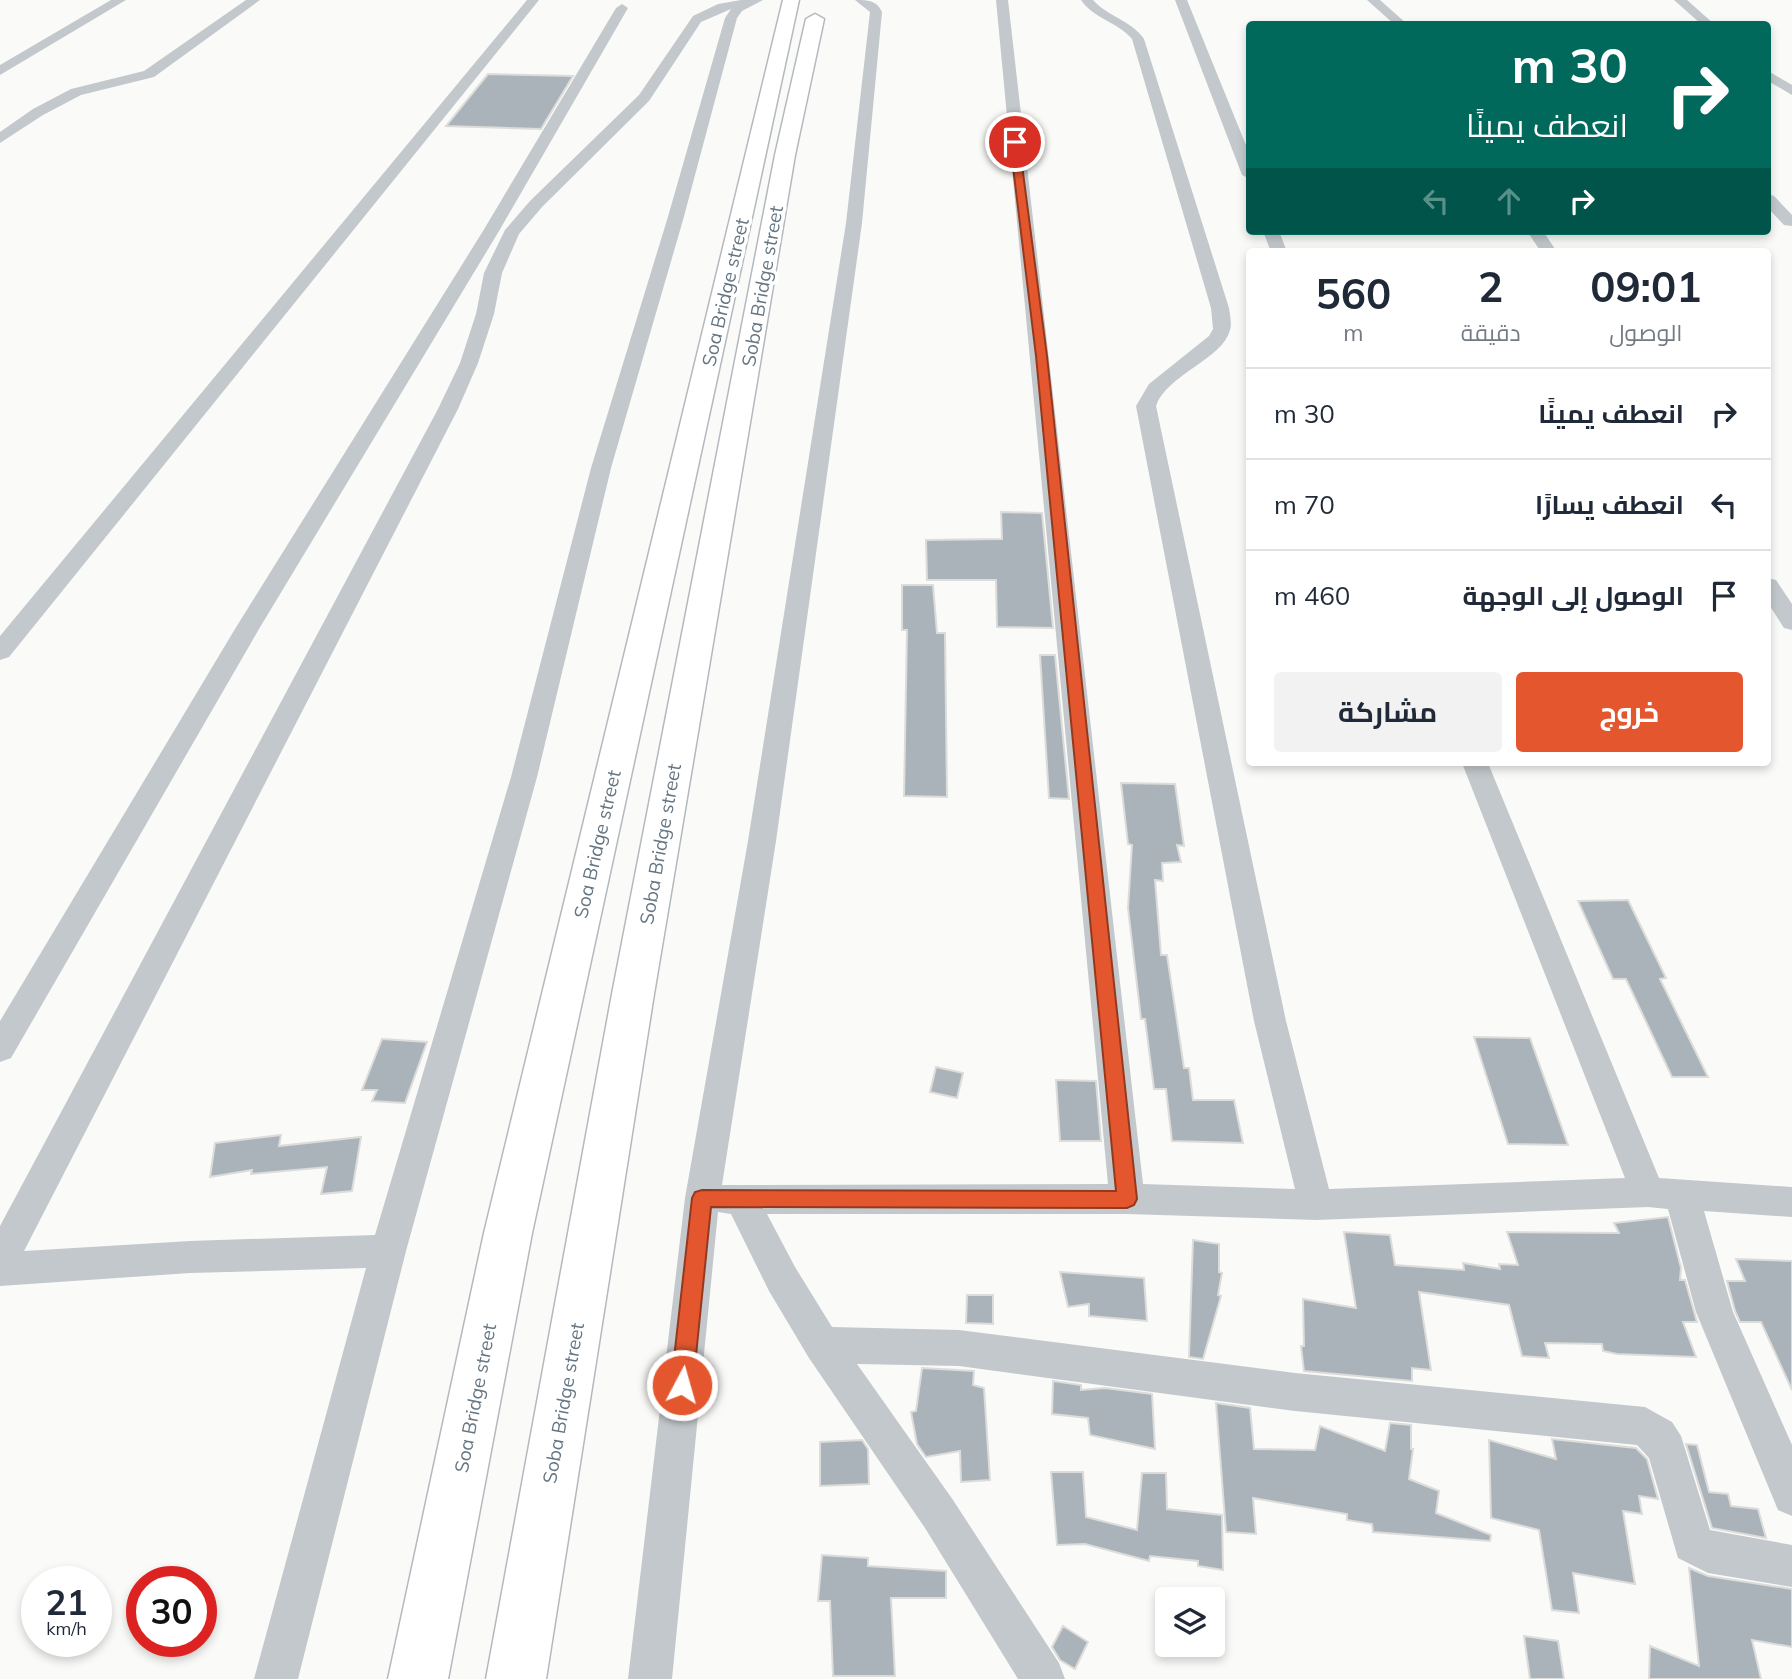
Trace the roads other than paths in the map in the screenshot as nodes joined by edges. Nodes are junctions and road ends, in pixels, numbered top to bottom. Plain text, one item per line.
1 (120, 0) edge
2 (254, 0) edge
3 (533, 0) edge
4 (861, 0) edge
5 (1002, 0) edge
6 (1087, 0) edge
7 (1181, 0) edge
8 (1373, 0) edge
9 (1680, 0) edge
10 (786, 5) edge
11 (622, 8) dead end
12 (1398, 21) edge
13 (1704, 21) edge
14 (0, 71) edge
15 (1771, 77) edge
16 (1792, 91) edge
17 (0, 139) edge
18 (1246, 165) edge
19 (1771, 202) edge
20 (1790, 222) dead end
21 (1771, 590) edge
22 (1792, 623) edge
23 (0, 652) edge
24 (1476, 766) edge
25 (0, 1049) edge
26 (1665, 1193) junction
27 (702, 1198) junction
28 (741, 1199) junction
29 (1127, 1199) junction
30 (1792, 1202) edge
31 (1316, 1205) junction
32 (388, 1251) junction
33 (0, 1261) edge
34 (0, 1269) edge
35 (822, 1345) junction
36 (1792, 1496) edge
37 (1792, 1566) edge
38 (276, 1679) edge
39 (418, 1679) edge
40 (516, 1679) edge
41 (650, 1679) edge
42 (1043, 1679) edge

1 - 14 street
2 - 17 street
3 - 23 street
4 - 27 street
5 - 29 street
6 - 31 street
7 - 18 street
8 - 12 street
9 - 13 street
10 - 32 street
10 - 33 street
10 - 39 highway, Soa Bridge street
10 - 40 highway, Soba Bridge street
11 - 25 street
15 - 16 street
19 - 20 street
21 - 22 street
24 - 26 street
26 - 30 street
26 - 31 street
26 - 36 street
27 - 28 street
27 - 41 street
28 - 29 street
28 - 35 street
29 - 31 street
32 - 34 street
32 - 38 street
35 - 37 street
35 - 42 street

